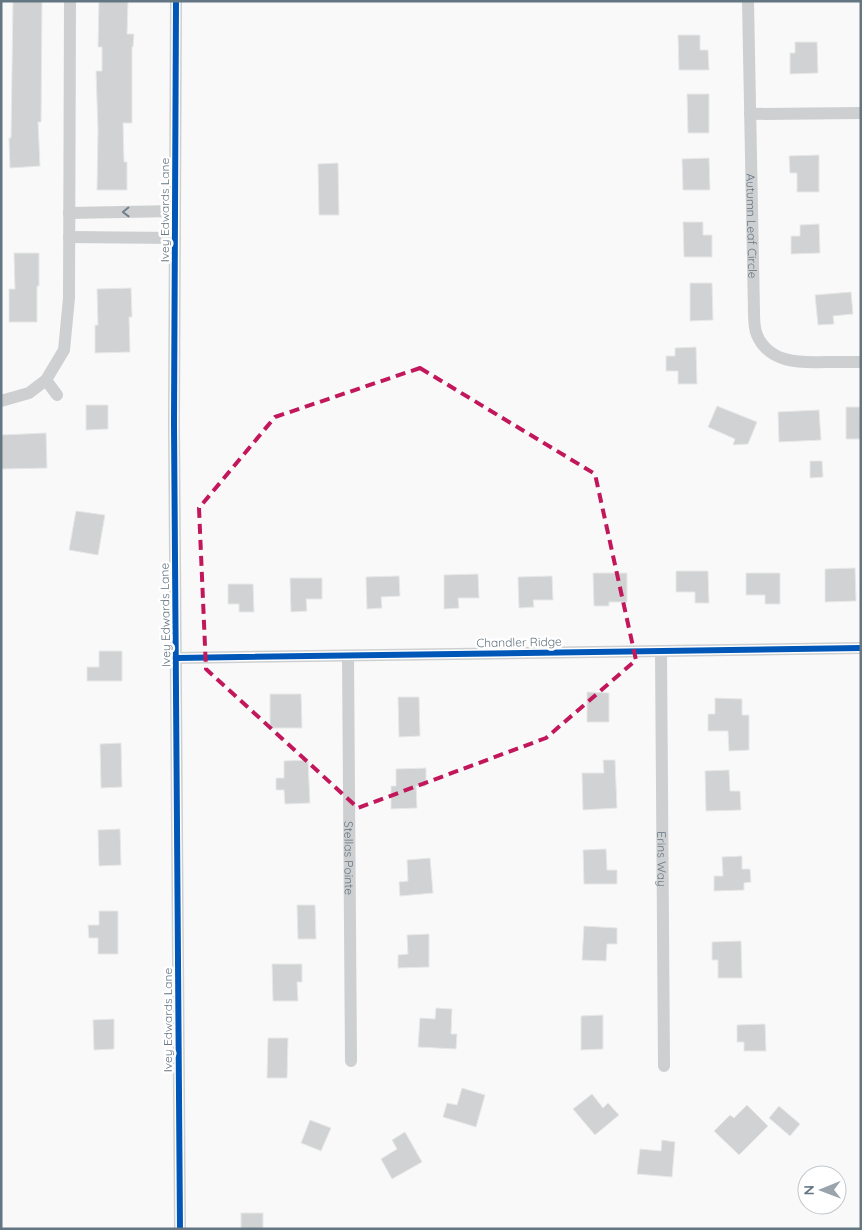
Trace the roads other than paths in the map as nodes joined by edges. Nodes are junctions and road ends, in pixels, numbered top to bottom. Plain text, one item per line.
1 (70, 1) edge
2 (176, 1) edge
3 (748, 1) edge
4 (861, 113) edge
5 (750, 114) junction
6 (175, 212) junction
7 (69, 213) junction
8 (69, 237) junction
9 (175, 238) junction
10 (861, 362) edge
11 (46, 380) junction
12 (57, 395) dead end
13 (1, 400) edge
14 (861, 648) edge
15 (662, 651) junction
16 (348, 656) junction
17 (177, 658) junction
18 (351, 1061) dead end
19 (664, 1066) dead end
20 (180, 1229) edge

1 - 7 street
2 - 6 street, Ivey Edwards Lane
3 - 5 street, Autumn Leaf Circle
4 - 5 street
5 - 10 street, Autumn Leaf Circle
6 -> 7 street
6 - 9 street, Ivey Edwards Lane
7 - 8 street
8 - 9 street
8 - 11 street
9 - 17 street, Ivey Edwards Lane
11 - 12 street
11 - 13 street
14 - 15 street, Chandler Ridge
15 - 16 street, Chandler Ridge
15 - 19 street, Erins Way
16 - 17 street, Chandler Ridge
16 - 18 street, Stellas Pointe
17 - 20 street, Ivey Edwards Lane

